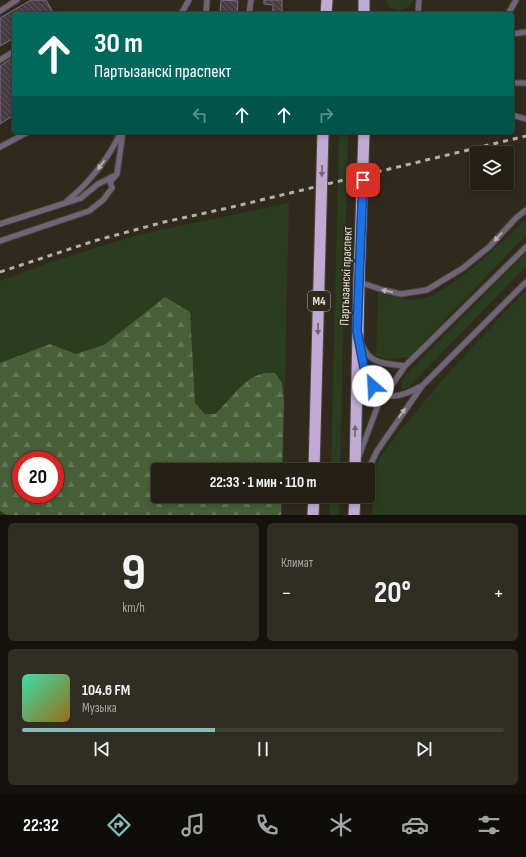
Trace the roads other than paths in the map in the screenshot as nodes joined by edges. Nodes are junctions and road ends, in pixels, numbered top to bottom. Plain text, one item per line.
1 (17, 0) edge
2 (189, 0) edge
3 (207, 0) edge
4 (251, 0) edge
5 (326, 0) edge
6 (364, 0) edge
7 (419, 0) edge
8 (516, 0) edge
9 (0, 11) edge
10 (181, 12) edge
11 (206, 12) edge
12 (249, 12) edge
13 (326, 12) edge
14 (364, 12) edge
15 (418, 12) edge
16 (509, 12) edge
17 (526, 32) edge
18 (514, 34) edge
19 (12, 53) edge
20 (0, 60) edge
21 (514, 83) edge
22 (526, 83) edge
23 (514, 116) edge
24 (526, 119) edge
25 (24, 134) edge
26 (121, 134) edge
27 (122, 134) edge
28 (323, 134) edge
29 (364, 134) edge
30 (0, 147) edge
31 (117, 174) junction
32 (63, 204) junction
33 (526, 210) edge
34 (0, 224) edge
35 (0, 241) edge
36 (526, 247) edge
37 (359, 282) junction
38 (526, 282) edge
39 (357, 331) junction
40 (405, 366) junction
41 (422, 386) junction
42 (384, 396) junction
43 (314, 463) edge
44 (355, 463) edge
45 (357, 463) edge
46 (371, 463) edge
47 (314, 503) edge
48 (354, 503) edge
49 (357, 503) edge
50 (313, 515) edge
51 (354, 515) edge

1 - 9 lane
2 - 10 lane
3 - 11 lane
4 - 12 lane
5 - 13 highway
6 - 14 highway
7 - 15 lane
8 - 16 lane
17 - 18 lane
19 - 20 lane
21 - 22 lane
23 - 24 lane
25 - 30 lane
26 -> 32 lane
27 - 31 lane
28 -> 43 highway, Партызанскі праспект / М4
29 - 37 highway, Партызанскі праспект
31 - 32 lane
31 - 35 lane
32 - 34 lane
33 -> 37 lane
36 - 40 lane
37 - 39 highway, Партызанскі праспект
38 - 41 lane
39 - 40 lane
39 - 42 lane
44 -> 39 highway, Партызанскі праспект
40 - 42 lane
41 - 42 lane
46 -> 41 lane
42 - 45 lane
47 - 50 highway
48 - 51 highway
49 - 51 lane

